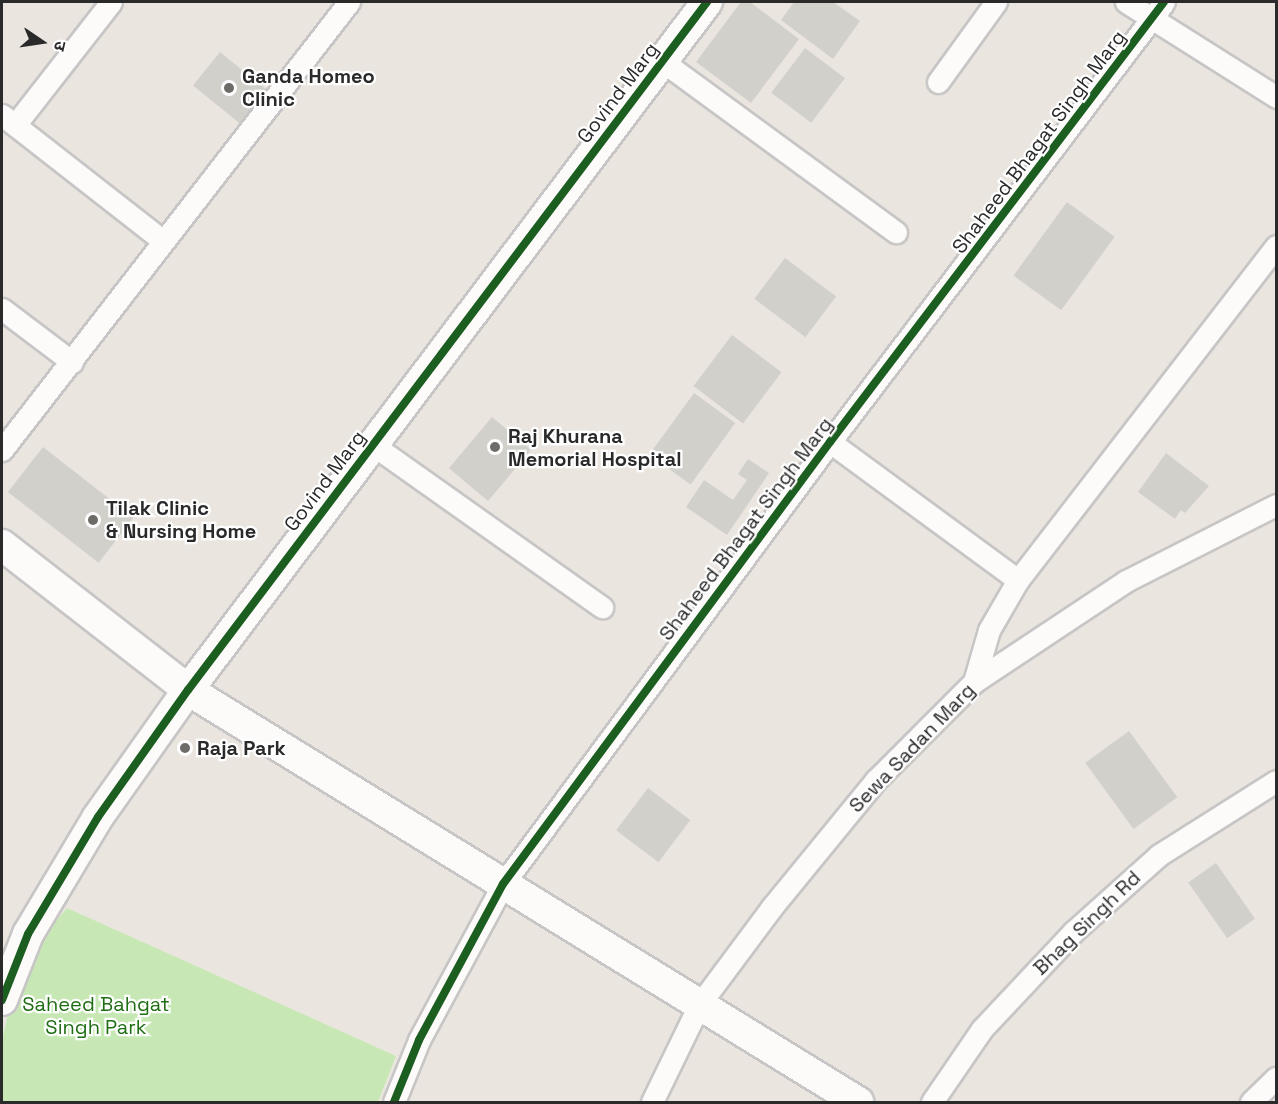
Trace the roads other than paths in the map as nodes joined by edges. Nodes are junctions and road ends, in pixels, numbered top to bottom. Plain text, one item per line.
1 (111, 2) edge
2 (349, 2) edge
3 (707, 2) edge
4 (996, 2) edge
5 (1126, 2) edge
6 (1159, 10) edge
7 (662, 61) junction
8 (938, 82) dead end
9 (1276, 98) edge
10 (8, 120) edge
11 (896, 232) dead end
12 (162, 240) junction
13 (1276, 246) edge
14 (2, 309) edge
15 (72, 362) junction
16 (830, 442) junction
17 (373, 445) junction
18 (2, 450) edge
19 (1276, 504) edge
20 (2, 545) edge
21 (1018, 580) junction
22 (602, 607) dead end
23 (974, 682) junction
24 (188, 690) junction
25 (1276, 781) edge
26 (503, 884) junction
27 (2, 1000) edge
28 (699, 1005) junction
29 (1276, 1078) edge
30 (394, 1102) edge
31 (652, 1102) edge
32 (858, 1102) edge
33 (932, 1102) edge
34 (1251, 1102) edge

1 - 10 street
2 - 12 street
3 - 7 street, Govind Marg
4 - 8 street
5 - 6 street
6 - 9 street
6 - 16 street, Shaheed Bhagat Singh Marg
7 - 11 street
7 - 17 street, Govind Marg
10 - 12 street
12 - 15 street
13 - 21 street
14 - 15 street
15 - 18 street
16 - 21 street
16 - 26 street, Shaheed Bhagat Singh Marg
17 - 22 street
17 - 24 street, Govind Marg
19 - 23 street, Sewa Sadan Marg
20 - 24 street
21 - 23 street
23 - 28 street, Sewa Sadan Marg
24 - 26 street
24 - 27 street, Govind Marg
25 - 33 street, Bhag Singh Rd
26 - 28 street
26 - 30 street, Shaheed Bhagat Singh Marg
28 - 31 street, Sewa Sadan Marg
28 - 32 street
29 - 34 street

